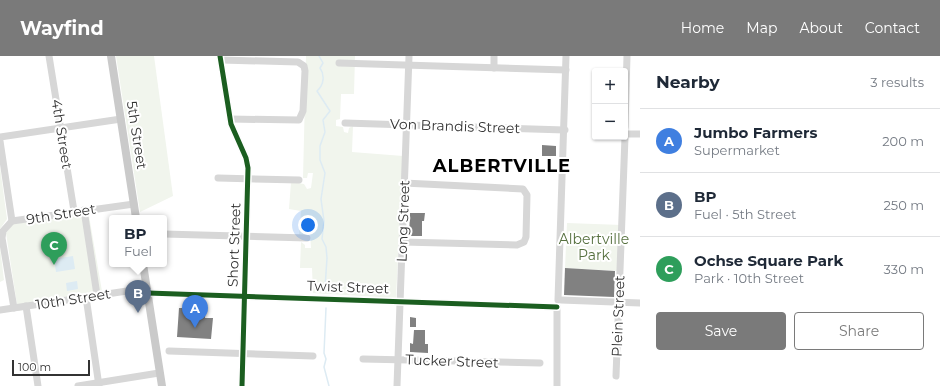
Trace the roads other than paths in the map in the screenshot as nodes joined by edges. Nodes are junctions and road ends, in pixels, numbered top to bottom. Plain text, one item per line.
1 (49, 56) edge
2 (111, 56) edge
3 (409, 56) edge
4 (494, 56) edge
5 (566, 56) edge
6 (627, 56) edge
7 (221, 58) edge
8 (339, 63) dead end
9 (409, 66) junction
10 (494, 68) junction
11 (566, 70) junction
12 (626, 104) edge
13 (121, 119) junction
14 (230, 119) junction
15 (344, 123) dead end
16 (406, 124) junction
17 (60, 128) junction
18 (565, 130) junction
19 (628, 134) edge
20 (640, 134) edge
21 (0, 137) edge
22 (625, 140) edge
23 (0, 141) edge
24 (218, 178) dead end
25 (248, 178) junction
26 (299, 180) dead end
27 (404, 183) junction
28 (134, 204) junction
29 (84, 210) junction
30 (74, 211) junction
31 (136, 215) edge
32 (12, 221) junction
33 (167, 234) edge
34 (246, 237) junction
35 (307, 238) dead end
36 (403, 242) junction
37 (143, 267) edge
38 (147, 290) junction
39 (97, 295) junction
40 (244, 296) junction
41 (86, 297) junction
42 (401, 301) junction
43 (619, 302) junction
44 (560, 303) junction
45 (640, 303) edge
46 (26, 306) junction
47 (14, 308) junction
48 (0, 310) edge
49 (169, 352) dead end
50 (242, 355) junction
51 (313, 356) dead end
52 (363, 359) dead end
53 (398, 359) junction
54 (540, 364) dead end
55 (160, 373) junction
56 (616, 376) dead end
57 (99, 384) edge
58 (38, 386) edge
59 (78, 386) edge
60 (162, 386) edge
61 (242, 386) edge
62 (398, 386) edge
63 (556, 386) edge

1 - 17 street, 4th Street
2 - 13 main road, 5th Street
3 - 9 street, Long Street
4 - 10 street
5 - 11 street
6 - 12 street
7 - 14 street, Short Street
7 - 14 street
8 - 9 street
9 - 10 street
9 - 16 street, Long Street
10 - 11 street
11 - 18 street
13 - 17 street
13 - 28 main road, 5th Street
14 - 25 street, Short Street
15 - 16 street, Von Brandis Street
16 - 18 street, Von Brandis Street
16 - 27 street, Long Street
17 - 21 street
17 - 30 street, 4th Street
18 - 44 street
19 - 20 street
22 - 43 street, Plein Street
23 - 32 street
24 - 25 street
25 - 26 street
25 - 34 street, Short Street
27 - 36 street, Long Street
27 - 36 street
28 - 29 street, 9th Street
28 - 31 main road, 5th Street
29 - 30 street, 9th Street
29 - 39 street
30 - 32 street, 9th Street
32 - 47 street
33 - 34 street
34 - 35 street
34 - 40 street, Short Street
36 - 42 street, Long Street
37 - 38 main road
38 - 39 street, 10th Street
38 - 40 street, Twist Street
38 - 55 main road
39 - 41 street, 10th Street
40 - 42 street, Twist Street
40 - 50 street, Short Street
41 - 46 street, 10th Street
41 - 57 street
42 - 44 street, Twist Street
42 - 53 street, Long Street
43 - 44 street, Twist Street
43 - 45 street, Twist Street
43 - 56 street, Plein Street
44 - 63 street
46 - 47 street, 10th Street
46 - 58 street
47 - 48 street, 10th Street
49 - 50 street
50 - 51 street
50 - 61 street, Short Street
52 - 53 street, Tucker Street
53 - 54 street, Tucker Street
53 - 62 street, Long Street
55 - 57 street
55 - 60 main road
57 - 59 street

